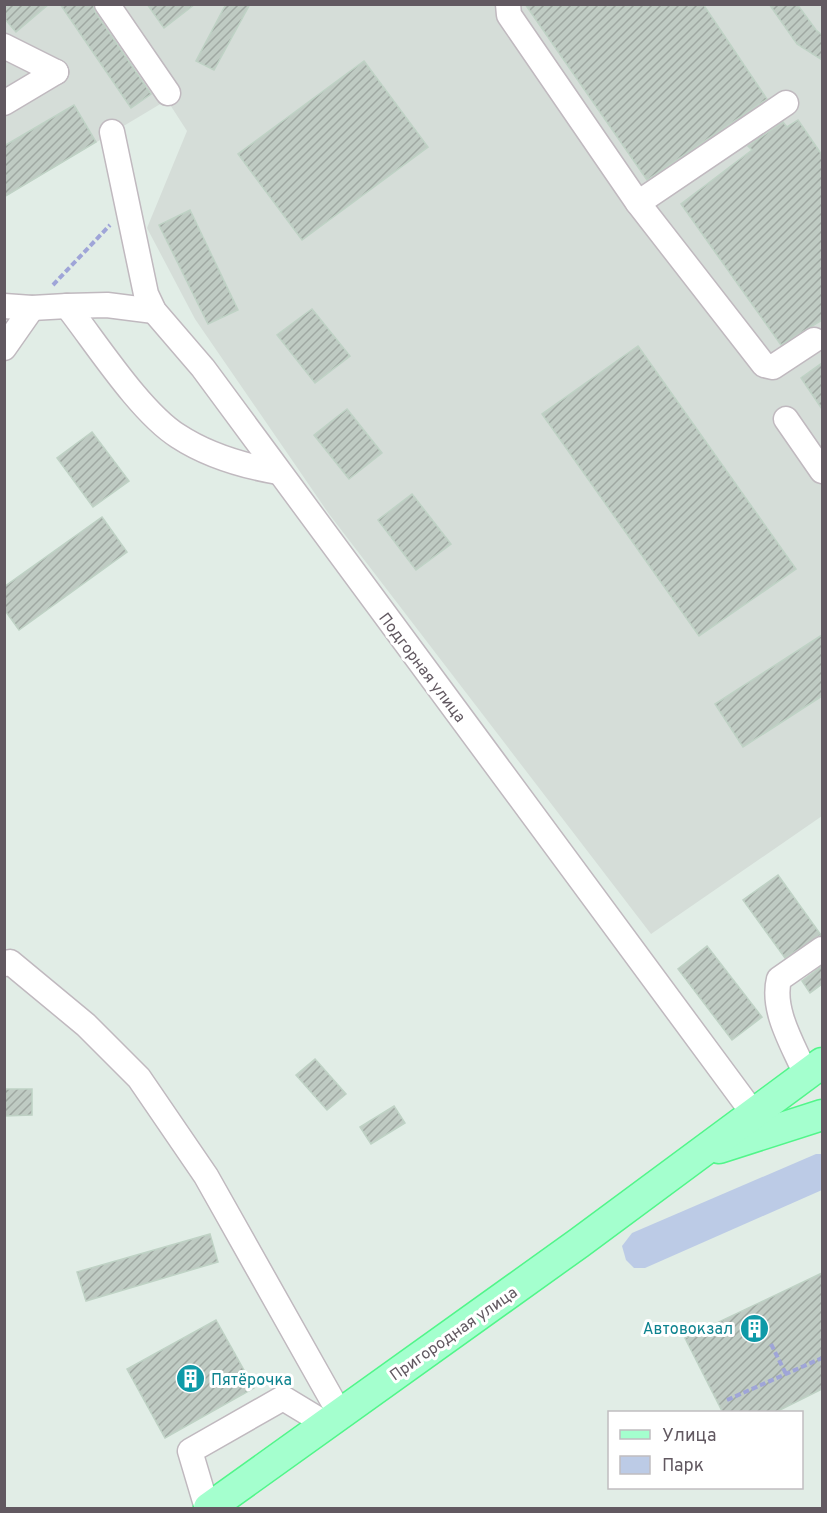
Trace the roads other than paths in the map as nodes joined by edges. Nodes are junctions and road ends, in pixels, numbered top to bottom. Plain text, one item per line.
1 (107, 4) edge
2 (508, 4) edge
3 (4, 46) edge
4 (168, 93) dead end
5 (4, 103) edge
6 (786, 103) dead end
7 (112, 132) dead end
8 (638, 203) junction
9 (4, 306) edge
10 (67, 306) junction
11 (32, 308) junction
12 (154, 311) junction
13 (814, 340) dead end
14 (4, 348) edge
15 (786, 419) dead end
16 (822, 471) edge
17 (278, 472) junction
18 (822, 949) edge
19 (4, 964) edge
20 (814, 1069) edge
21 (753, 1113) junction
22 (822, 1115) edge
23 (696, 1156) junction
24 (333, 1419) junction
25 (208, 1509) edge

1 - 4 street
2 - 8 street
3 - 5 street
6 - 8 street
7 - 12 street, Подгорная улица
8 - 13 street
9 - 11 street
10 - 11 street
10 - 12 street
10 - 17 street
11 - 14 street
12 - 17 street, Подгорная улица
15 - 16 street
17 - 21 street, Подгорная улица
18 - 20 street
19 - 24 street
20 - 21 main road, Пригородная улица
21 - 23 main road, Пригородная улица
22 - 23 main road
23 - 24 main road, Пригородная улица
24 - 25 main road, Пригородная улица
24 - 25 street

